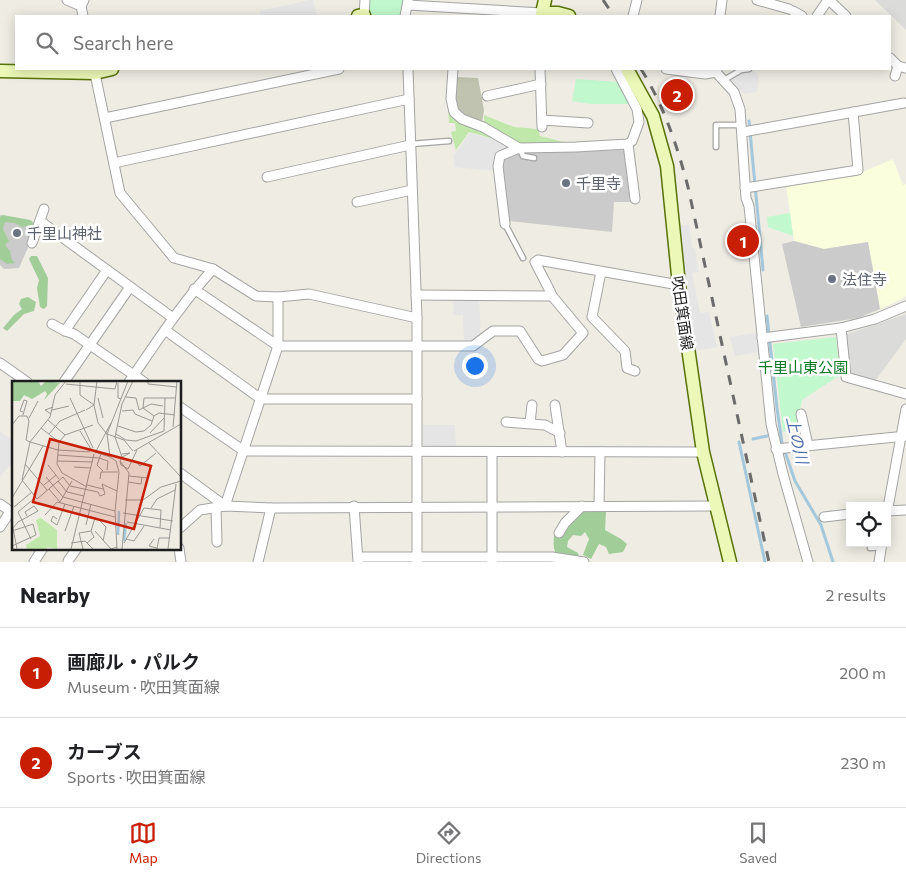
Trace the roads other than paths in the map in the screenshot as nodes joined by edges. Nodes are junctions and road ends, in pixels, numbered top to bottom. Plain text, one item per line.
1 (67, 0) edge
2 (365, 0) edge
3 (545, 0) edge
4 (637, 0) edge
5 (722, 0) edge
6 (757, 0) edge
7 (829, 0) edge
8 (408, 2) edge
9 (83, 3) edge
10 (462, 8) edge
11 (362, 15) edge
12 (405, 15) edge
13 (542, 15) edge
14 (565, 15) edge
15 (633, 15) edge
16 (720, 15) edge
17 (800, 15) edge
18 (818, 15) edge
19 (845, 15) edge
20 (891, 59) edge
21 (902, 67) edge
22 (335, 70) edge
23 (408, 70) edge
24 (453, 70) edge
25 (540, 70) edge
26 (617, 70) edge
27 (628, 70) edge
28 (674, 70) edge
29 (715, 70) edge
30 (741, 70) edge
31 (0, 71) edge
32 (94, 71) edge
33 (895, 76) dead end
34 (724, 80) junction
35 (541, 84) junction
36 (488, 96) dead end
37 (409, 99) junction
38 (904, 103) dead end
39 (853, 112) junction
40 (105, 118) junction
41 (588, 123) dead end
42 (746, 130) junction
43 (449, 141) dead end
44 (628, 144) junction
45 (410, 145) junction
46 (716, 147) dead end
47 (520, 148) junction
48 (534, 158) dead end
49 (114, 162) junction
50 (267, 177) dead end
51 (751, 187) junction
52 (412, 190) junction
53 (635, 199) dead end
54 (357, 202) dead end
55 (44, 209) dead end
56 (40, 221) junction
57 (505, 224) joint
58 (32, 243) dead end
59 (523, 258) dead end
60 (213, 269) junction
61 (107, 270) junction
62 (601, 272) junction
63 (679, 285) junction
64 (130, 287) junction
65 (194, 289) junction
66 (416, 295) junction
67 (552, 296) junction
68 (278, 297) junction
69 (906, 306) edge
70 (173, 318) junction
71 (417, 318) junction
72 (52, 324) dead end
73 (841, 328) junction
74 (164, 330) junction
75 (65, 331) junction
76 (764, 338) junction
77 (90, 344) junction
78 (278, 346) junction
79 (417, 346) junction
80 (0, 362) edge
81 (635, 371) dead end
82 (131, 378) edge
83 (26, 381) edge
84 (65, 381) edge
85 (906, 394) edge
86 (261, 399) junction
87 (417, 399) junction
88 (555, 405) dead end
89 (532, 406) dead end
90 (181, 408) edge
91 (906, 409) edge
92 (801, 414) dead end
93 (506, 422) dead end
94 (530, 423) junction
95 (560, 433) junction
96 (903, 436) edge
97 (808, 445) junction
98 (781, 448) junction
99 (244, 451) junction
100 (417, 452) junction
101 (492, 452) junction
102 (562, 452) junction
103 (600, 452) junction
104 (703, 452) junction
105 (181, 474) edge
106 (889, 502) edge
107 (0, 504) edge
108 (354, 506) junction
109 (417, 506) junction
110 (492, 506) junction
111 (582, 506) junction
112 (600, 506) junction
113 (716, 506) junction
114 (221, 507) junction
115 (271, 508) junction
116 (906, 510) edge
117 (891, 512) edge
118 (12, 513) edge
119 (846, 514) edge
120 (824, 517) dead end
121 (0, 527) edge
122 (181, 527) edge
123 (559, 533) dead end
124 (217, 542) dead end
125 (874, 547) edge
126 (882, 547) edge
127 (870, 548) dead end
128 (43, 550) edge
129 (76, 550) edge
130 (358, 559) edge
131 (417, 559) edge
132 (492, 559) edge
133 (552, 560) edge
134 (68, 561) edge
135 (34, 562) edge
136 (258, 562) edge
137 (584, 562) edge
138 (730, 562) edge
139 (808, 562) edge
140 (879, 562) edge

1 - 9 street
2 - 11 street
3 - 13 main road
4 - 15 street
5 - 16 street
6 - 17 street
7 - 18 street
7 - 19 street
8 - 10 street
8 - 12 street
10 - 13 street
13 - 14 main road
20 - 21 street
21 - 33 street
22 - 40 street
23 - 37 street
24 - 47 street
25 - 35 street
26 - 44 street
27 - 63 main road, 吹田箕面線
28 - 29 street
29 - 34 street
30 - 34 lane
31 - 32 main road
32 - 40 street
34 - 42 street
35 - 36 street
35 - 41 street
37 - 45 street
37 - 49 street
38 - 39 street
39 - 42 street
39 - 51 street
40 - 49 street
42 - 46 lane
42 - 51 street
43 - 45 lane
44 - 47 street
44 - 53 street
45 - 50 street
45 - 52 street
47 - 48 lane
47 - 57 street
49 - 60 street
51 - 76 street
52 - 54 street
52 - 66 street
55 - 56 street
56 - 58 street
56 - 61 street
57 - 59 lane
60 - 65 street
60 - 68 street
61 - 64 street
61 - 75 street
62 - 63 street
62 - 67 street
62 - 81 street
63 - 104 main road, 吹田箕面線
64 - 70 street
64 - 77 street
65 - 70 street
65 - 78 street
66 - 67 street
66 - 71 street
67 - 79 street
68 - 71 street
68 - 78 street
69 - 73 street
70 - 74 street
71 - 79 street
72 - 75 street
73 - 76 street
73 - 85 street
74 - 82 street
74 - 86 street
75 - 77 street
76 - 98 street
77 - 82 street
77 - 84 street
78 - 79 street
78 - 86 street
79 - 87 street
80 - 83 street
86 - 87 street
86 - 99 street
87 - 100 street
88 - 95 street
89 - 94 street
90 - 99 street
91 - 96 street
92 - 97 street
93 - 94 street
94 - 95 street
95 - 102 street
96 - 97 street
96 - 106 street
97 - 98 street
98 - 139 street
99 - 100 street
99 - 114 street
100 - 101 street
100 - 109 street
101 - 102 street
101 - 110 street
102 - 103 street
103 - 104 street
103 - 112 street
104 - 113 main road, 吹田箕面線
105 - 114 street
107 - 118 street
108 - 109 street
108 - 115 street
108 - 130 street
109 - 110 street
109 - 131 street
110 - 111 street
110 - 132 street
111 - 112 street
111 - 123 street
112 - 113 street
113 - 138 main road, 吹田箕面線
114 - 115 street
114 - 122 street
114 - 124 street
115 - 136 street
116 - 117 street
118 - 121 street
119 - 120 street
125 - 127 lane
126 - 140 street
128 - 135 street
129 - 134 street
130 - 131 street
131 - 132 street
132 - 133 street
133 - 137 street

